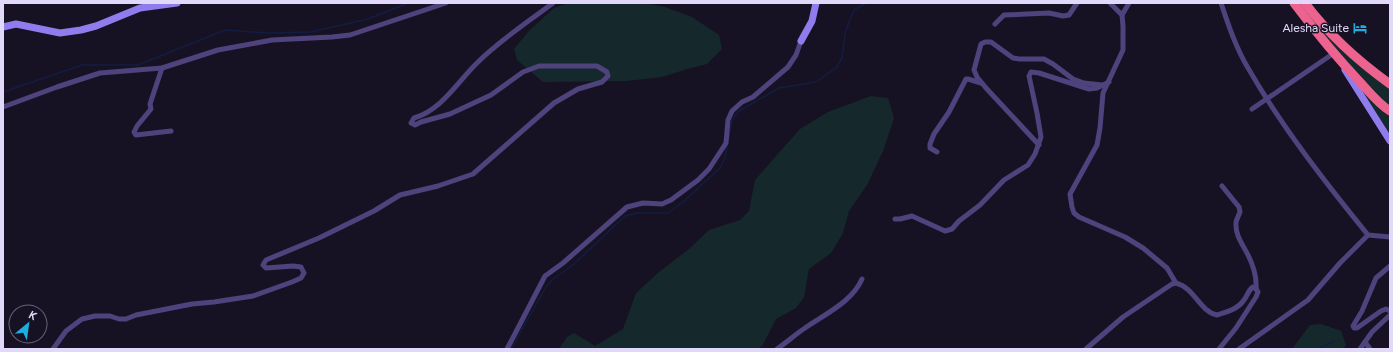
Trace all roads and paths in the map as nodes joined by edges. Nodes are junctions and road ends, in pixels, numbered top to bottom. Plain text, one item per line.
1 (177, 3) edge
2 (446, 3) edge
3 (553, 3) edge
4 (816, 3) edge
5 (1077, 3) edge
6 (1110, 3) edge
7 (1129, 3) edge
8 (1221, 3) edge
9 (1294, 3) edge
10 (1305, 3) edge
11 (1122, 15) junction
12 (995, 24) dead end
13 (3, 27) edge
14 (801, 41) joint
15 (1334, 53) junction
16 (162, 68) junction
17 (1372, 70) junction
18 (1390, 78) edge
19 (981, 82) junction
20 (1109, 82) junction
21 (1390, 84) edge
22 (1102, 85) junction
23 (1268, 99) junction
24 (3, 107) edge
25 (1252, 109) dead end
26 (1390, 111) edge
27 (171, 131) dead end
28 (1390, 141) edge
29 (1039, 144) junction
30 (937, 152) dead end
31 (1222, 186) dead end
32 (895, 219) dead end
33 (1368, 235) junction
34 (1390, 237) edge
35 (1390, 266) edge
36 (862, 279) dead end
37 (1176, 283) junction
38 (1256, 289) junction
39 (1390, 311) edge
40 (1390, 315) edge
41 (1365, 342) junction
42 (54, 349) edge
43 (507, 349) edge
44 (777, 349) edge
45 (1086, 349) edge
46 (1219, 349) edge
47 (1239, 349) edge
48 (1360, 349) edge
49 (1370, 349) edge

1 - 13 street
2 - 16 street
3 - 42 street
4 - 14 street
5 - 12 street
6 - 11 street
7 - 11 street
8 - 23 street
9 - 15 highway
10 - 17 highway
11 - 20 street
14 - 43 street
15 - 23 street
15 - 26 highway
15 - 28 street
16 - 24 street
16 - 27 street
17 - 18 highway
17 - 21 highway
19 - 22 street
19 - 29 street
19 - 30 street
20 - 22 street
20 - 37 street
22 - 29 street
23 - 25 street
23 - 33 street
29 - 32 street
31 - 38 street
33 - 34 street
33 - 47 street
35 - 39 street
36 - 44 street
37 - 38 street
37 - 45 street
38 - 46 street
40 - 41 street
41 - 48 street
41 - 49 street

